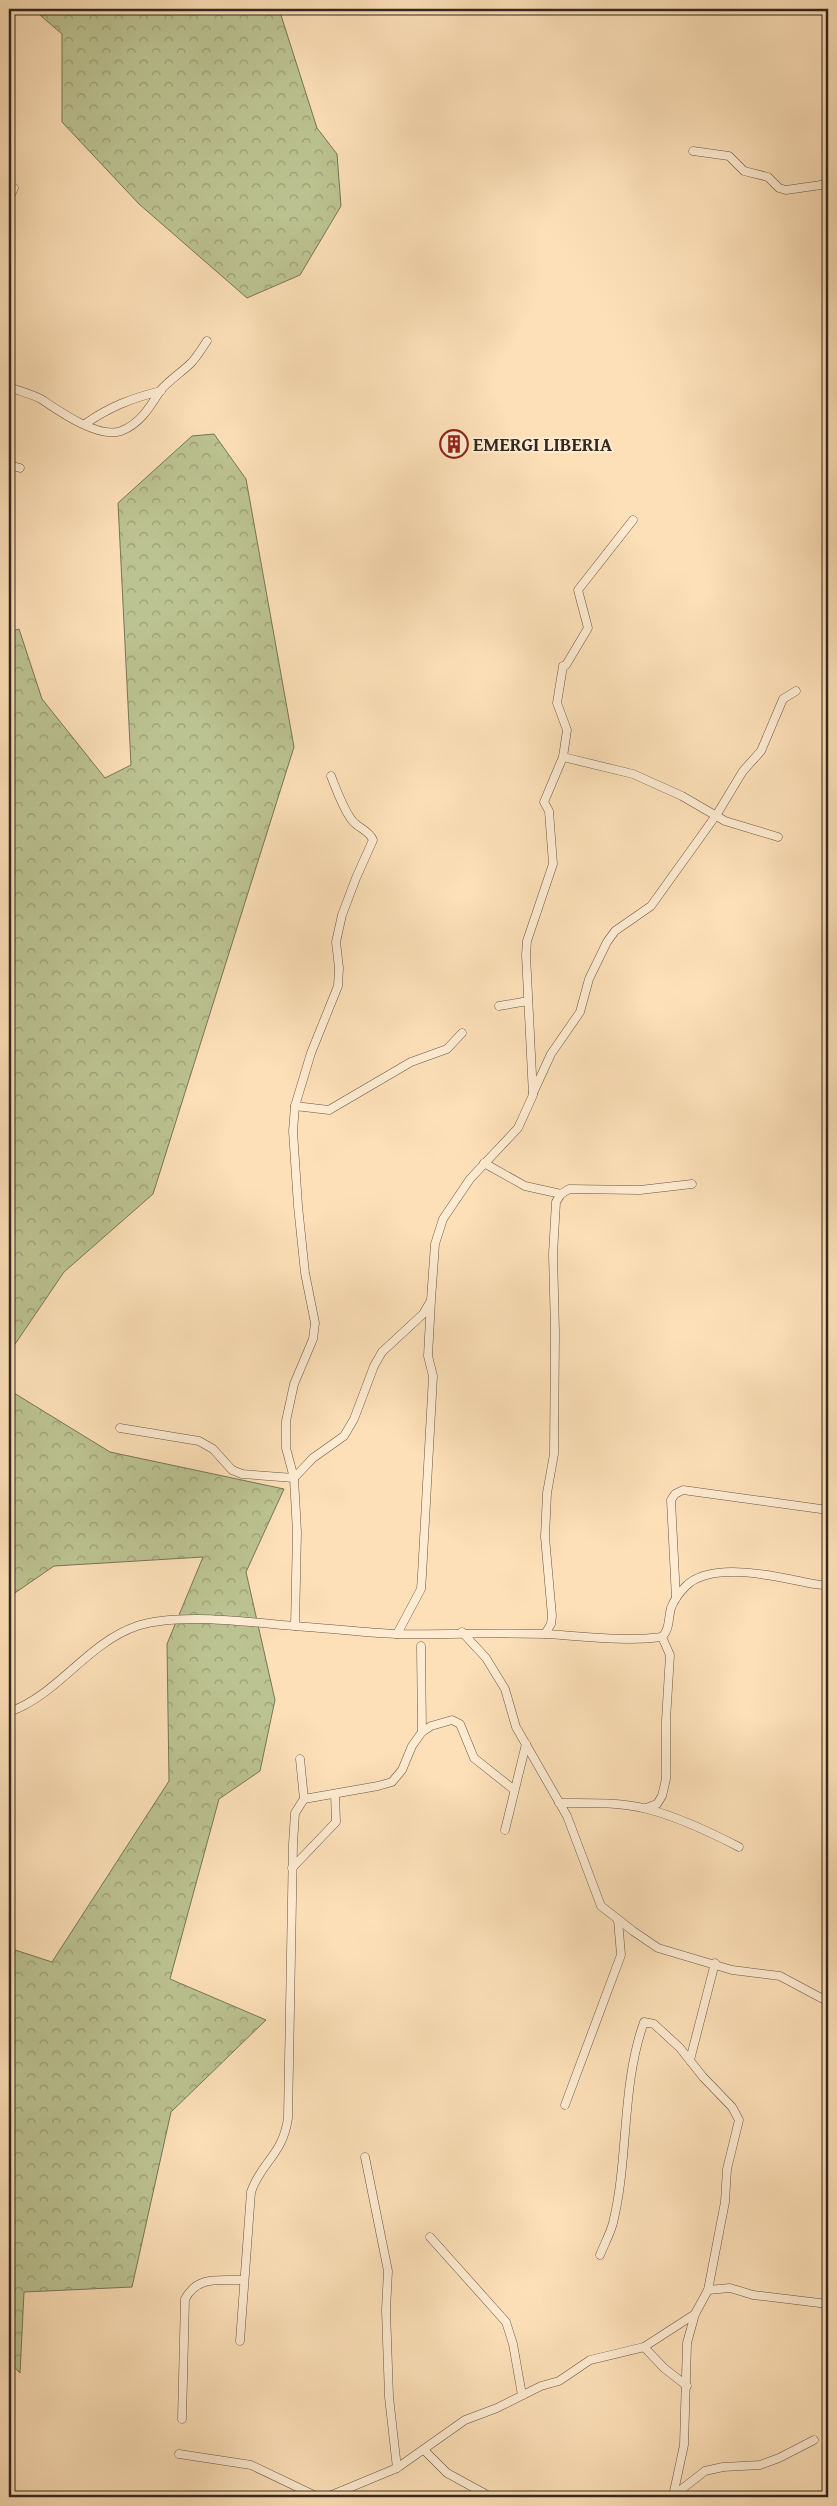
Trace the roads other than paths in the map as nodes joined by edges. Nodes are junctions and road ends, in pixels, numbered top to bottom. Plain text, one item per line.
1 (693, 151) dead end
2 (828, 184) edge
3 (14, 188) dead end
4 (9, 199) edge
5 (207, 341) dead end
6 (9, 387) edge
7 (160, 391) junction
8 (85, 424) junction
9 (9, 465) edge
10 (20, 468) dead end
11 (633, 520) dead end
12 (796, 691) dead end
13 (563, 758) junction
14 (331, 776) dead end
15 (717, 814) junction
16 (778, 837) dead end
17 (528, 1001) junction
18 (499, 1006) dead end
19 (462, 1033) dead end
20 (532, 1095) junction
21 (295, 1106) junction
22 (484, 1163) junction
23 (692, 1184) dead end
24 (561, 1194) junction
25 (427, 1314) junction
26 (120, 1428) dead end
27 (294, 1478) junction
28 (828, 1510) edge
29 (828, 1585) edge
30 (676, 1598) junction
31 (295, 1626) junction
32 (462, 1632) junction
33 (397, 1634) junction
34 (546, 1634) junction
35 (662, 1637) junction
36 (421, 1646) dead end
37 (9, 1712) edge
38 (422, 1732) junction
39 (526, 1744) junction
40 (300, 1759) dead end
41 (513, 1788) junction
42 (335, 1794) junction
43 (304, 1799) junction
44 (559, 1803) junction
45 (646, 1808) junction
46 (504, 1830) dead end
47 (739, 1846) dead end
48 (292, 1868) junction
49 (618, 1920) junction
50 (715, 1963) junction
51 (823, 1999) dead end
52 (690, 2060) junction
53 (565, 2105) dead end
54 (365, 2157) dead end
55 (430, 2236) dead end
56 (600, 2255) dead end
57 (244, 2280) junction
58 (708, 2290) junction
59 (828, 2304) edge
60 (695, 2314) junction
61 (240, 2341) dead end
62 (644, 2347) junction
63 (686, 2386) junction
64 (522, 2395) junction
65 (182, 2419) dead end
66 (814, 2440) dead end
67 (424, 2450) junction
68 (179, 2454) dead end
69 (397, 2468) junction
70 (672, 2496) edge
71 (318, 2497) edge
72 (327, 2497) edge
73 (491, 2497) edge

1 - 2 street
3 - 4 street
5 - 7 street
6 - 8 street
7 - 8 street
7 - 8 street
9 - 10 street
11 - 13 street
12 - 15 street
13 - 15 street
13 - 17 street
14 - 21 street
15 - 16 street
15 - 20 street
17 - 18 street
17 - 20 street
19 - 21 street
20 - 22 street
21 - 27 street
22 - 24 street
22 - 25 street
23 - 24 street
24 - 34 street
25 - 27 street
25 - 33 street
26 - 27 street
27 - 31 street
28 - 30 street
29 - 30 street
30 - 35 street
31 - 33 street
31 - 37 street
32 - 33 street
32 - 34 street
32 - 39 street
34 - 35 street
35 - 45 street
36 - 38 street
38 - 41 street
38 - 42 street
39 - 41 street
39 - 44 street
40 - 43 street
41 - 46 street
42 - 43 street
42 - 48 street
43 - 48 street
44 - 45 street
44 - 49 street
45 - 47 street
48 - 57 street
49 - 50 street
49 - 53 street
50 - 51 street
50 - 52 street
52 - 56 street
52 - 58 street
54 - 69 street
55 - 64 street
57 - 61 street
57 - 65 street
58 - 59 street
58 - 60 street
60 - 62 street
60 - 63 street
62 - 63 street
62 - 64 street
63 - 70 street
64 - 67 street
66 - 70 street
67 - 69 street
67 - 73 street
68 - 71 street
69 - 72 street

